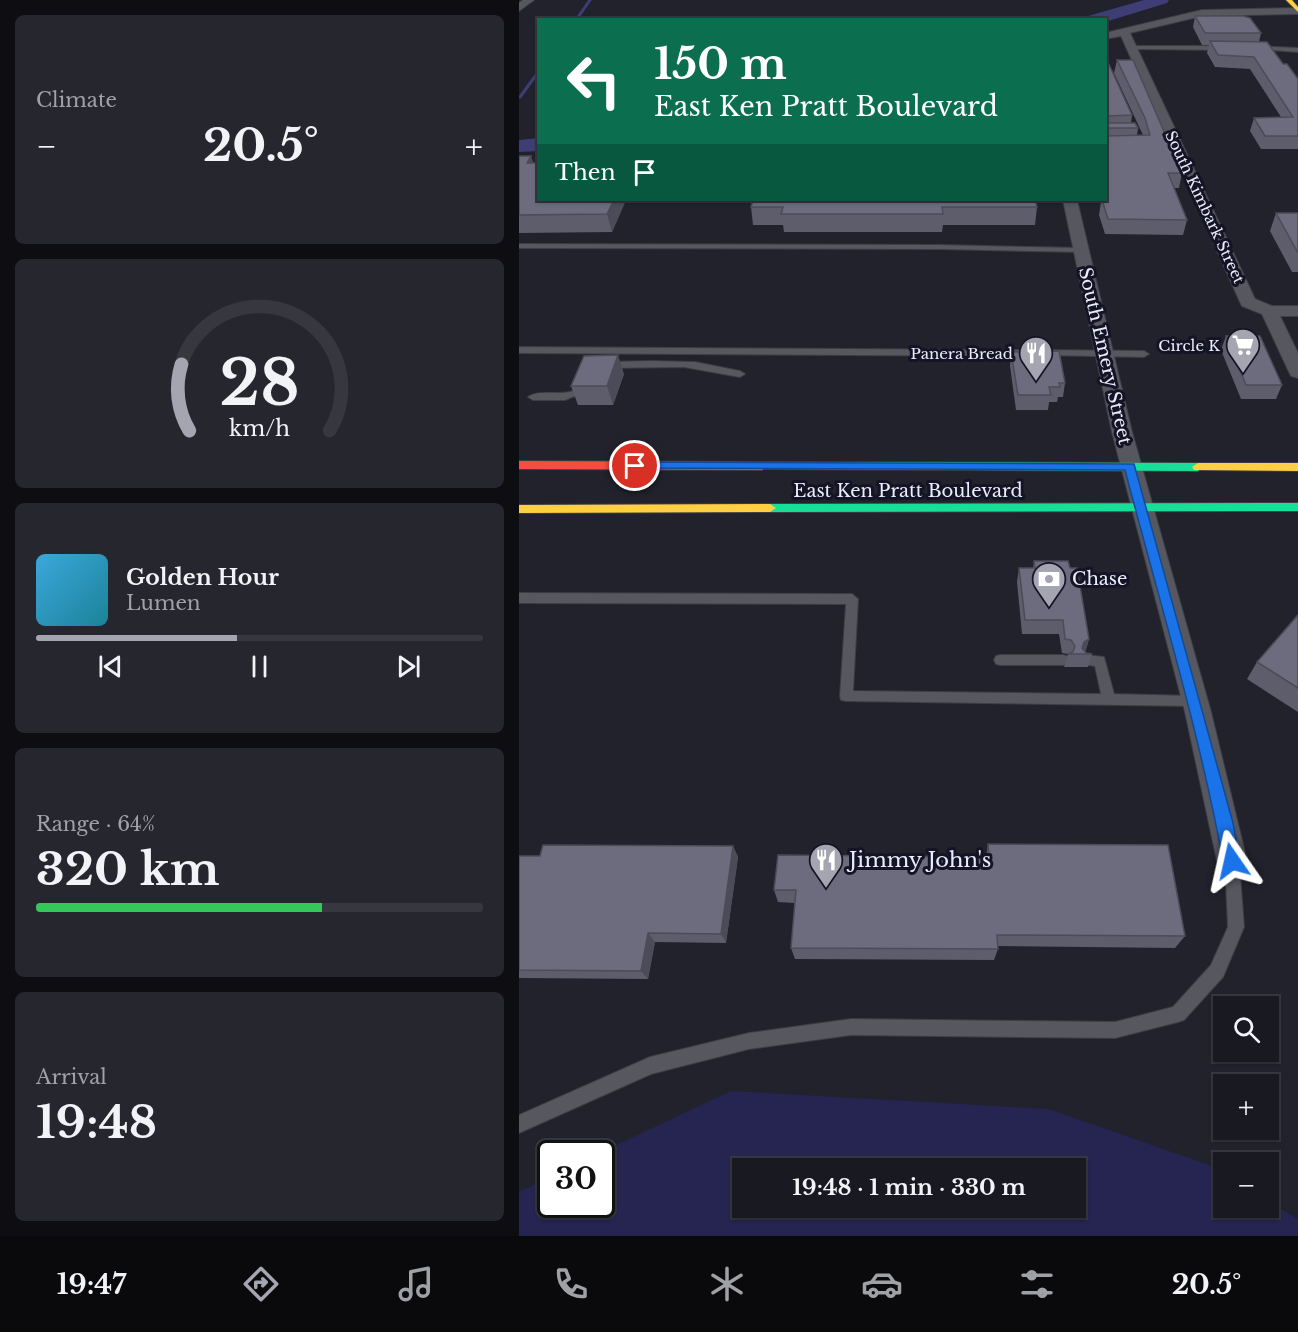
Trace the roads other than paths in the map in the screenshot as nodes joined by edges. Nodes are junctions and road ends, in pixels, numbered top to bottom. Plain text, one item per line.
1 (529, 0) edge
2 (1289, 0) edge
3 (519, 8) edge
4 (1298, 10) edge
5 (1211, 12) junction
6 (1217, 23) edge
7 (1124, 31) junction
8 (1107, 35) edge
9 (1298, 45) edge
10 (1132, 48) junction
11 (1235, 48) edge
12 (1247, 48) edge
13 (1286, 48) junction
14 (1298, 50) edge
15 (1070, 201) edge
16 (519, 246) edge
17 (1081, 250) junction
18 (1269, 311) junction
19 (1298, 311) edge
20 (519, 350) edge
21 (1104, 354) junction
22 (1144, 354) dead end
23 (595, 365) edge
24 (1298, 372) edge
25 (740, 374) dead end
26 (583, 377) edge
27 (533, 397) dead end
28 (519, 465) edge
29 (843, 466) junction
30 (1130, 466) junction
31 (1298, 467) edge
32 (735, 481) dead end
33 (1298, 507) edge
34 (1142, 508) junction
35 (519, 509) edge
36 (519, 598) edge
37 (1000, 660) dead end
38 (1063, 660) dead end
39 (1086, 660) edge
40 (1108, 698) junction
41 (1193, 701) junction
42 (1232, 861) joint
43 (519, 1124) edge

1 - 3 street
2 - 4 main road
4 - 5 street
5 - 6 lane
5 - 7 street
7 - 8 street
7 - 10 street, South Kimbark Street
9 - 13 lane
10 - 11 lane
10 - 18 street, South Kimbark Street
12 - 13 lane
13 - 14 lane
15 - 17 street, South Emery Street
16 - 17 lane
17 - 21 street, South Emery Street
18 - 19 street
18 - 24 street
20 - 21 lane
21 - 22 lane
21 - 30 street, South Emery Street
23 - 25 lane
26 - 27 lane
28 - 29 main road, East Ken Pratt Boulevard
29 - 30 main road, East Ken Pratt Boulevard
29 - 32 main road
30 - 31 main road, East Ken Pratt Boulevard
30 - 34 street, South Emery Street
33 - 34 main road, East Ken Pratt Boulevard
34 - 35 main road, East Ken Pratt Boulevard
34 - 41 street, South Emery Street
36 - 40 lane
37 - 38 lane
39 - 40 lane
40 - 41 lane
41 - 42 street, South Emery Street
42 - 43 lane

